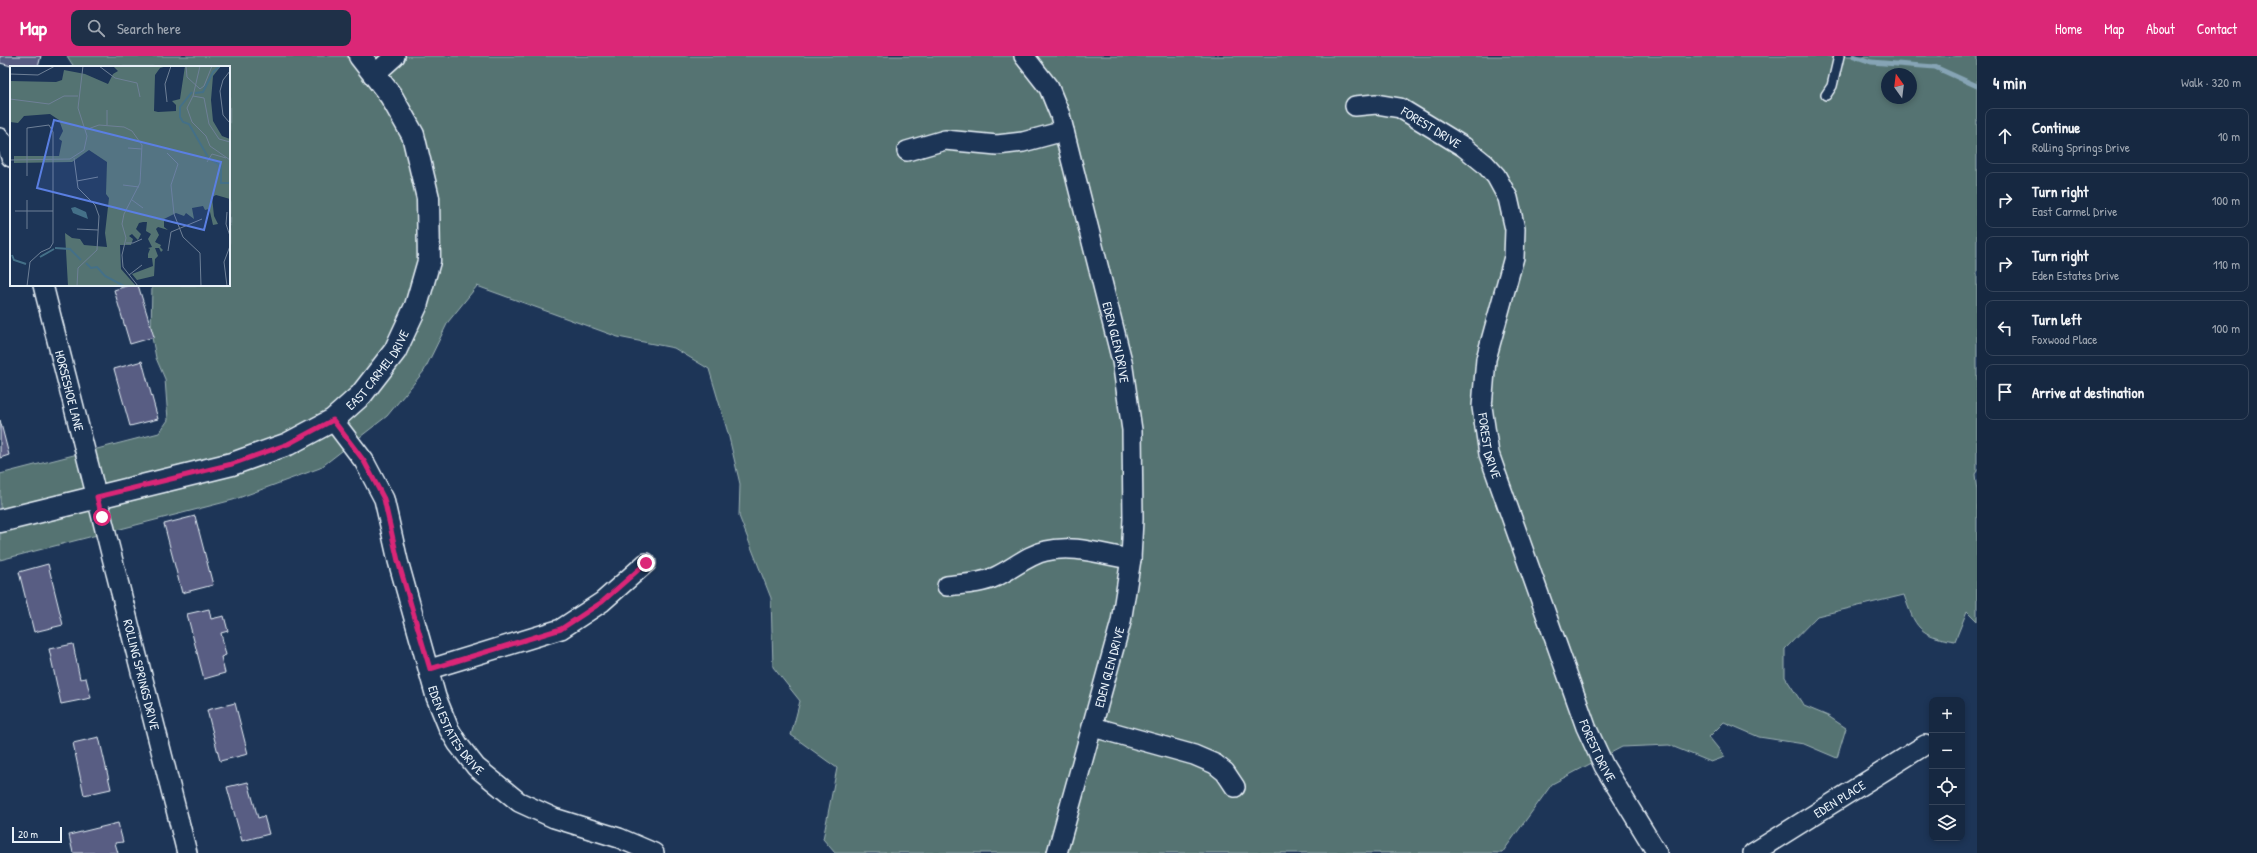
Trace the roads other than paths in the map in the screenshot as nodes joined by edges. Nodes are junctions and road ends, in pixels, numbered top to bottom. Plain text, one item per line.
1 (360, 56) edge
2 (395, 56) edge
3 (1024, 56) edge
4 (1839, 56) edge
5 (375, 74) junction
6 (1826, 95) dead end
7 (1355, 106) dead end
8 (1064, 131) junction
9 (0, 138) edge
10 (907, 151) dead end
11 (10, 154) edge
12 (43, 286) edge
13 (333, 420) junction
14 (97, 497) junction
15 (0, 521) edge
16 (1131, 559) junction
17 (646, 563) dead end
18 (947, 586) dead end
19 (430, 669) junction
20 (1093, 727) junction
21 (1925, 745) dead end
22 (1235, 787) dead end
23 (187, 853) edge
24 (654, 853) edge
25 (1057, 853) edge
26 (1657, 853) edge
27 (1753, 853) edge

1 - 5 street, EAST CARMEL DRIVE
2 - 5 street
3 - 8 street, EDEN GLEN DRIVE
4 - 6 lane
5 - 13 street, EAST CARMEL DRIVE
7 - 26 street, FOREST DRIVE
8 - 10 street
8 - 16 street, EDEN GLEN DRIVE
9 - 11 street
12 - 14 street, HORSESHOE LANE
13 - 14 street, EAST CARMEL DRIVE
13 - 19 street, EDEN ESTATES DRIVE
14 - 15 street, EAST CARMEL DRIVE
14 - 23 street, ROLLING SPRINGS DRIVE
16 - 18 street
16 - 20 street, EDEN GLEN DRIVE
17 - 19 street
19 - 24 street, EDEN ESTATES DRIVE
20 - 22 street
20 - 25 street, EDEN GLEN DRIVE
21 - 27 street, EDEN PLACE

